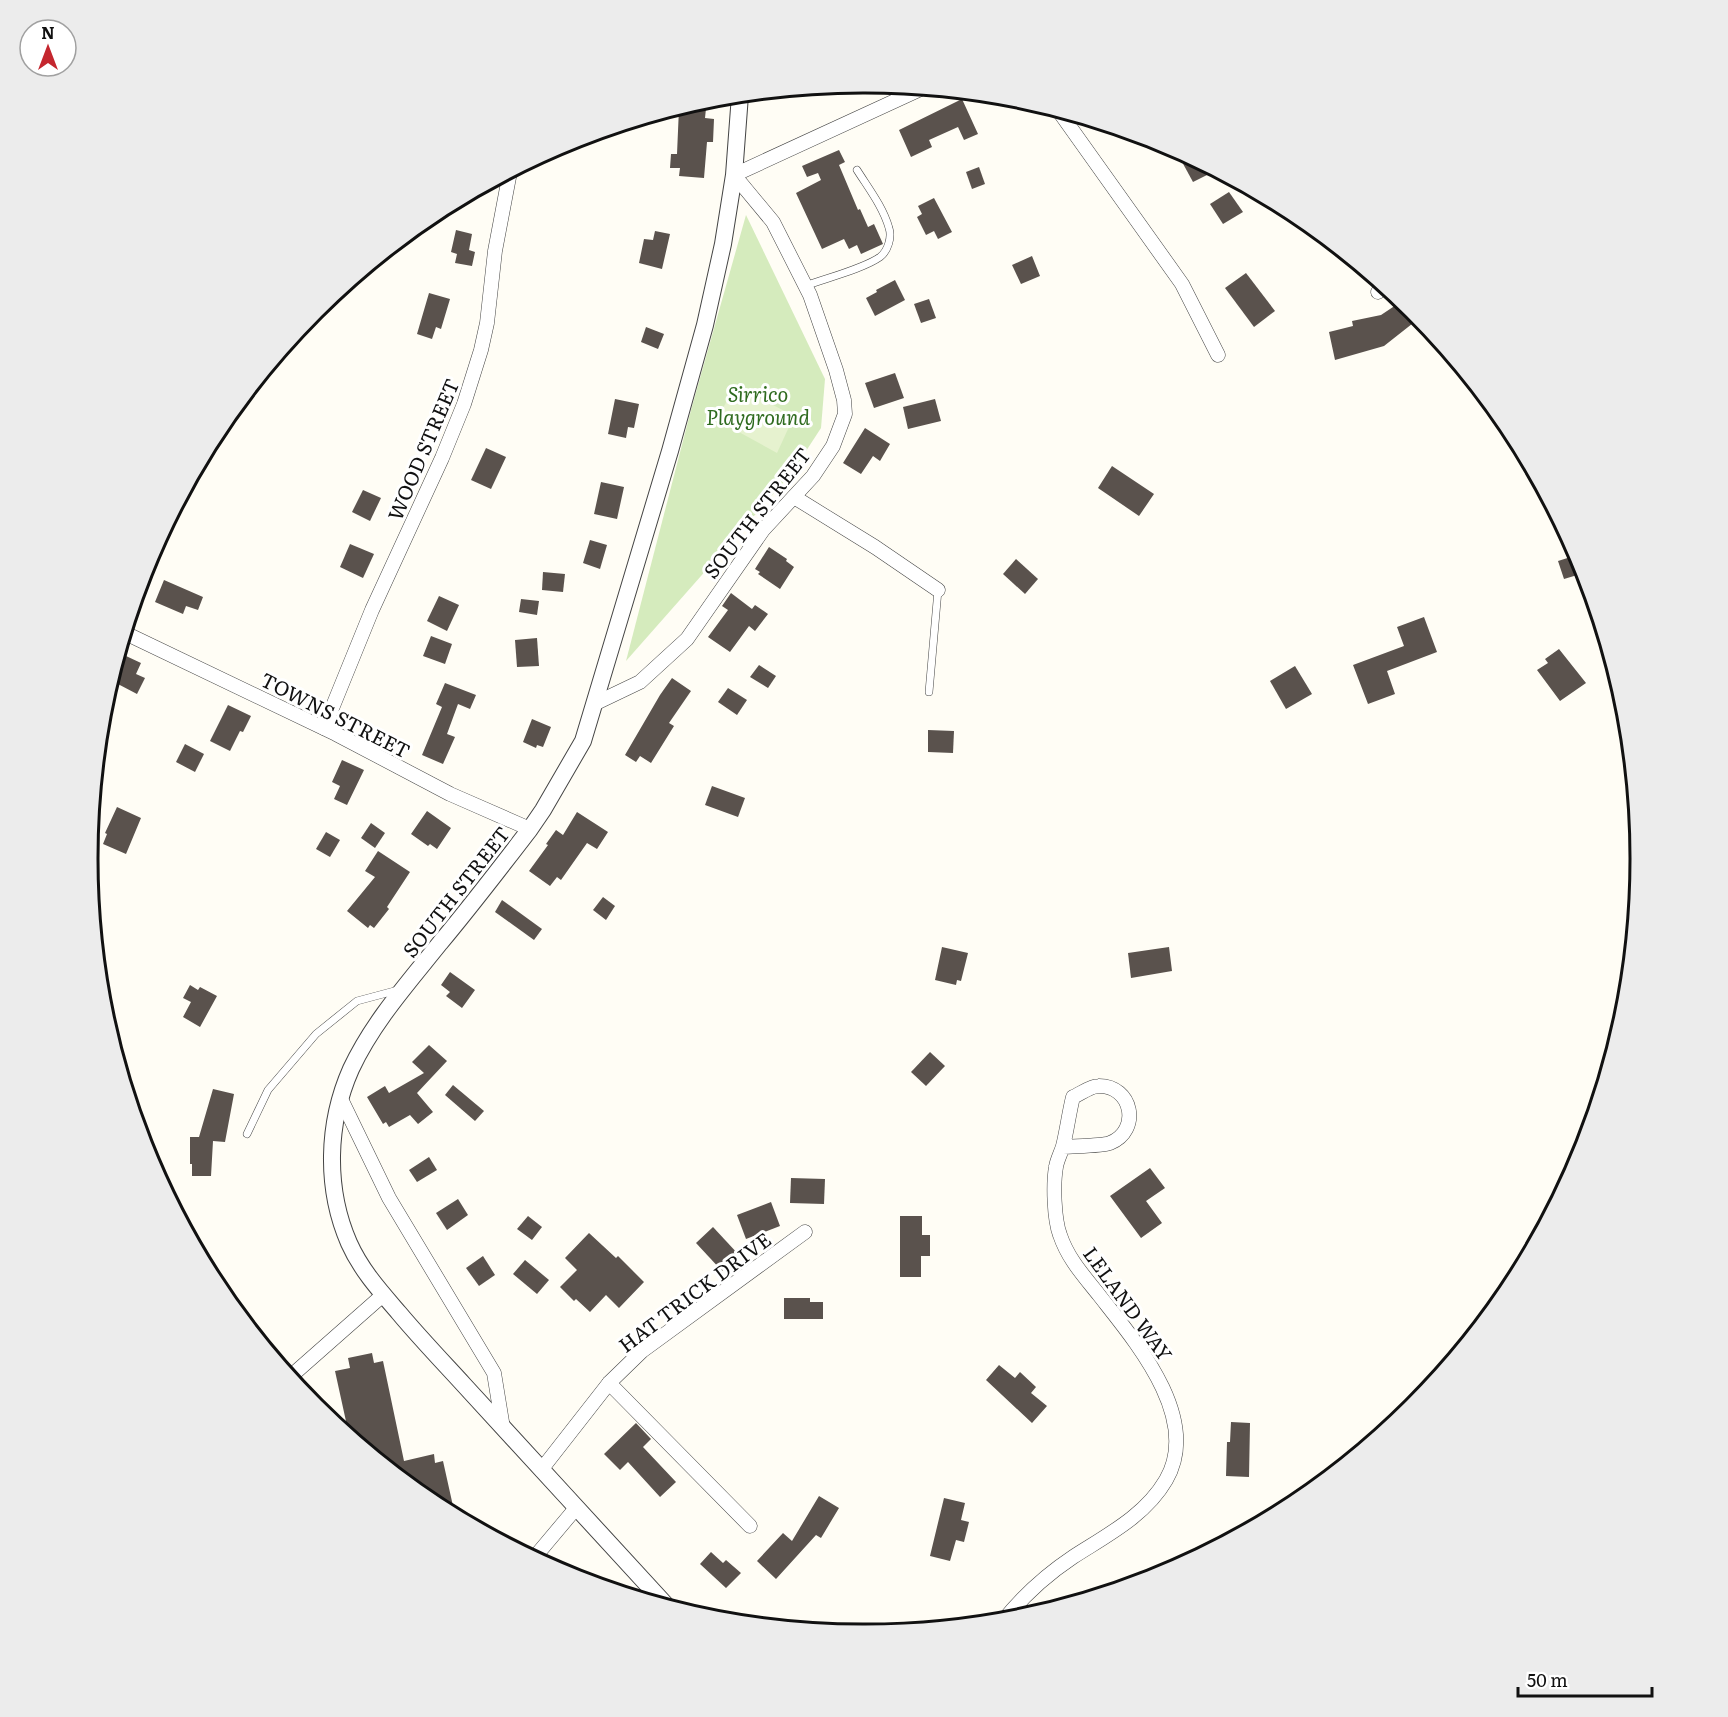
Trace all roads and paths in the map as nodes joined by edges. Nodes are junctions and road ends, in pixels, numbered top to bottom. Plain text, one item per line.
1 (908, 95) edge
2 (739, 104) edge
3 (1065, 120) edge
4 (857, 170) dead end
5 (734, 175) junction
6 (508, 181) edge
7 (805, 286) junction
8 (1218, 355) dead end
9 (794, 496) junction
10 (938, 590) joint
11 (132, 636) edge
12 (929, 692) dead end
13 (594, 704) junction
14 (324, 728) junction
15 (530, 830) junction
16 (404, 989) junction
17 (341, 1099) junction
18 (247, 1134) dead end
19 (1063, 1147) junction
20 (805, 1232) dead end
21 (383, 1295) junction
22 (296, 1372) edge
23 (609, 1383) junction
24 (503, 1428) junction
25 (541, 1470) junction
26 (576, 1508) junction
27 (750, 1526) dead end
28 (539, 1552) edge
29 (648, 1592) edge
30 (1012, 1609) edge

1 - 5 street
2 - 5 street, SOUTH STREET
3 - 8 street
4 - 7 lane
5 - 7 street, SOUTH STREET
5 - 13 street, SOUTH STREET
6 - 14 street, WOOD STREET
7 - 9 street, SOUTH STREET
9 - 10 street
9 - 13 street, SOUTH STREET
10 - 12 lane
11 - 14 street, TOWNS STREET
13 - 15 street, SOUTH STREET
14 - 15 street, TOWNS STREET
15 - 16 street, SOUTH STREET
16 - 17 street, SOUTH STREET
16 - 18 lane
17 - 21 street, SOUTH STREET
17 - 24 street
19 - 19 street, LELAND WAY
19 - 30 street, LELAND WAY
20 - 23 street, HAT TRICK DRIVE
21 - 22 street
21 - 24 street, SOUTH STREET
23 - 25 street, HAT TRICK DRIVE
23 - 27 street
24 - 25 street, SOUTH STREET
25 - 26 street, SOUTH STREET
26 - 28 street
26 - 29 street, SOUTH STREET

